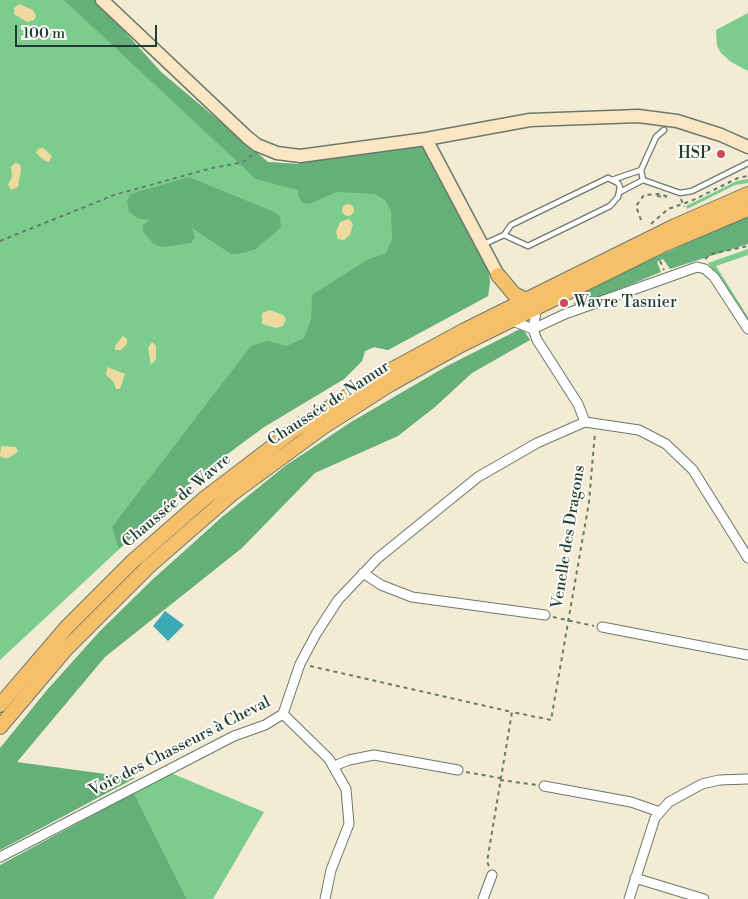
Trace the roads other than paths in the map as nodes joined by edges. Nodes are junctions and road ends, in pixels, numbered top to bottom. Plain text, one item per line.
1 (102, 0) edge
2 (664, 130) dead end
3 (426, 139) junction
4 (748, 147) edge
5 (748, 163) edge
6 (641, 170) junction
7 (612, 180) junction
8 (643, 180) junction
9 (620, 192) junction
10 (748, 194) edge
11 (748, 209) edge
12 (504, 235) junction
13 (481, 245) junction
14 (498, 275) junction
15 (524, 299) junction
16 (537, 306) junction
17 (506, 315) junction
18 (533, 329) junction
19 (748, 329) edge
20 (407, 360) joint
21 (585, 422) junction
22 (748, 558) edge
23 (363, 573) junction
24 (548, 616) road end
25 (602, 627) dead end
26 (748, 655) edge
27 (0, 704) edge
28 (283, 714) junction
29 (0, 727) edge
30 (334, 766) junction
31 (458, 770) road end
32 (748, 779) edge
33 (544, 786) road end
34 (660, 812) junction
35 (0, 857) edge
36 (492, 875) road end
37 (635, 878) junction
38 (325, 899) edge
39 (483, 899) edge
40 (629, 899) edge
41 (704, 899) edge

1 - 3 street
2 - 6 lane
3 - 4 street
3 - 13 street
5 - 8 lane
6 - 7 lane
6 - 8 lane
7 - 9 lane
7 - 12 lane
8 - 9 lane
9 - 12 lane
10 - 15 main road, Chaussée de Namur
11 - 16 main road, Chaussée de Namur
12 - 13 lane
13 - 14 street
14 - 15 main road
14 - 17 main road
15 - 17 main road, Chaussée de Namur
16 - 17 main road, Chaussée de Namur
16 - 18 street
17 - 18 street
17 - 20 main road, Chaussée de Namur
17 - 29 main road, Chaussée de Namur
18 - 19 street
18 - 21 street
20 - 27 main road, Chaussée de Wavre
21 - 22 street
21 - 23 street, Voie des Chasseurs à Cheval
23 - 24 street
23 - 28 street, Voie des Chasseurs à Cheval
25 - 26 street
28 - 30 street
28 - 35 street, Voie des Chasseurs à Cheval
30 - 31 street
30 - 38 street
32 - 34 street
33 - 34 street
34 - 37 street
36 - 39 street
37 - 40 street
37 - 41 street

